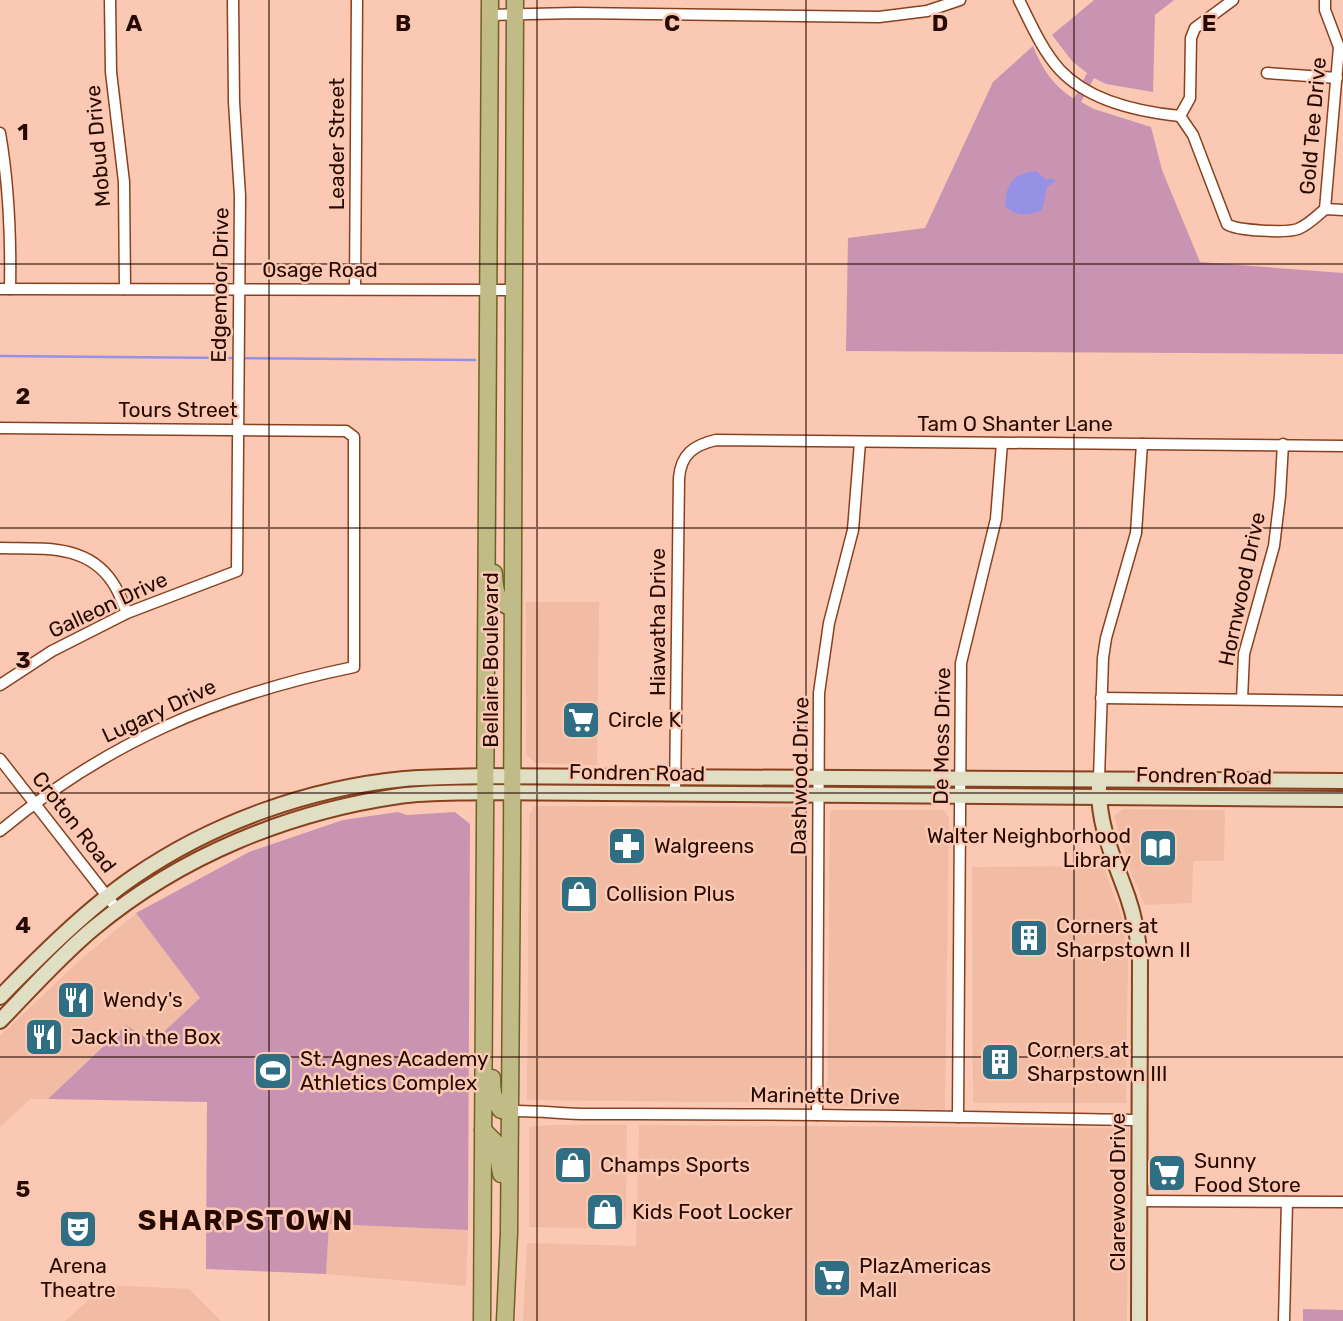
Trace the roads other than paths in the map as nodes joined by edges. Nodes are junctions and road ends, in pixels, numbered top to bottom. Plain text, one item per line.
1 (110, 0) edge
2 (233, 0) edge
3 (357, 0) edge
4 (960, 0) edge
5 (1019, 0) edge
6 (1233, 0) edge
7 (1325, 0) edge
8 (490, 7) edge
9 (515, 7) edge
10 (1341, 47) edge
11 (1267, 73) dead end
12 (1337, 78) junction
13 (1180, 116) junction
14 (0, 133) edge
15 (1325, 209) junction
16 (1343, 210) edge
17 (5, 289) edge
18 (125, 289) junction
19 (240, 289) junction
20 (355, 289) junction
21 (488, 289) junction
22 (513, 290) junction
23 (0, 428) edge
24 (237, 429) junction
25 (486, 434) junction
26 (513, 434) junction
27 (860, 442) junction
28 (1002, 443) junction
29 (1142, 444) junction
30 (1283, 444) junction
31 (1343, 446) edge
32 (689, 451) joint
33 (486, 527) junction
34 (0, 548) edge
35 (237, 571) joint
36 (512, 608) junction
37 (127, 612) junction
38 (354, 667) joint
39 (0, 685) edge
40 (1101, 698) junction
41 (1242, 699) junction
42 (1343, 701) edge
43 (0, 759) edge
44 (676, 778) junction
45 (1099, 778) junction
46 (818, 779) junction
47 (960, 779) junction
48 (1343, 780) edge
49 (484, 784) junction
50 (512, 785) junction
51 (329, 791) junction
52 (674, 795) junction
53 (818, 795) junction
54 (960, 796) junction
55 (1099, 796) junction
56 (1343, 799) edge
57 (33, 803) junction
58 (333, 809) junction
59 (0, 831) edge
60 (113, 904) junction
61 (0, 996) edge
62 (0, 1021) edge
63 (484, 1024) junction
64 (510, 1111) junction
65 (817, 1115) junction
66 (958, 1118) junction
67 (1140, 1120) junction
68 (483, 1130) junction
69 (509, 1192) junction
70 (1140, 1201) junction
71 (1287, 1202) junction
72 (1343, 1202) edge
73 (482, 1321) edge
74 (505, 1321) edge
75 (1139, 1321) edge
76 (1284, 1321) edge

1 - 18 street, Mobud Drive
2 - 19 street, Edgemoor Drive
3 - 20 street, Leader Street
4 - 9 street
5 - 13 street
6 - 13 street
7 - 10 street
8 - 9 street
8 - 21 main road, Bellaire Boulevard
9 - 22 main road, Bellaire Boulevard
10 - 12 street, Gold Tee Drive
11 - 12 street
12 - 15 street, Gold Tee Drive
13 - 15 street
14 - 17 street
15 - 16 street
17 - 18 street, Osage Road
18 - 19 street, Osage Road
19 - 20 street, Osage Road
19 - 24 street, Edgemoor Drive
20 - 21 street, Osage Road
21 - 22 street, Osage Road
21 - 25 main road, Bellaire Boulevard
22 - 26 main road, Bellaire Boulevard
23 - 24 street, Tours Street
24 - 35 street, Edgemoor Drive
24 - 38 street, Tours Street
25 - 26 main road
25 - 33 main road, Bellaire Boulevard
26 - 36 main road, Bellaire Boulevard
27 - 28 street, Tam O Shanter Lane
27 - 32 street, Tam O Shanter Lane
27 - 46 street, Dashwood Drive
28 - 29 street, Tam O Shanter Lane
28 - 47 street, De Moss Drive
29 - 30 street, Tam O Shanter Lane
29 - 40 street, Clarewood Drive
30 - 31 street, Tam O Shanter Lane
30 - 41 street, Hornwood Drive
32 - 44 street, Hiawatha Drive
33 - 36 main road
33 - 49 main road, Bellaire Boulevard
34 - 37 street
35 - 37 street, Galleon Drive
36 - 50 main road, Bellaire Boulevard
37 - 39 street, Galleon Drive
38 - 57 street, Lugary Drive
40 - 41 street
40 - 45 street, Clarewood Drive
41 - 42 street
43 - 57 street, Croton Road
44 - 46 main road, Fondren Road
44 - 50 main road, Fondren Road
44 - 52 street, Hiawatha Drive
45 - 47 main road, Fondren Road
45 - 48 main road, Fondren Road
45 - 55 main road, Clarewood Drive
46 - 47 main road, Fondren Road
46 - 53 street, Dashwood Drive
47 - 54 street, De Moss Drive
49 - 50 main road, Fondren Road
49 - 51 main road, Fondren Road
49 - 58 main road, Fondren Road
49 - 63 main road, Bellaire Boulevard
50 - 52 main road, Fondren Road
50 - 64 main road, Bellaire Boulevard
51 - 58 main road
51 - 60 main road, Fondren Road
52 - 53 main road, Fondren Road
53 - 54 main road, Fondren Road
53 - 65 street, Dashwood Drive
54 - 55 main road, Fondren Road
54 - 66 street, De Moss Drive
55 - 56 main road, Fondren Road
55 - 67 main road, Clarewood Drive
57 - 59 street, Lugary Drive
57 - 60 street, Croton Road
58 - 60 main road, Fondren Road
60 - 61 main road, Fondren Road
60 - 62 main road, Fondren Road
63 - 64 main road
63 - 68 main road, Bellaire Boulevard
64 - 65 street, Marinette Drive
64 - 69 main road, Bellaire Boulevard
65 - 66 street, Marinette Drive
66 - 67 street, Marinette Drive
67 - 70 main road, Clarewood Drive
68 - 69 main road
68 - 73 main road, Bellaire Boulevard
69 - 74 main road, Bellaire Boulevard
70 - 71 street
70 - 75 main road, Clarewood Drive
71 - 72 street
71 - 76 street

